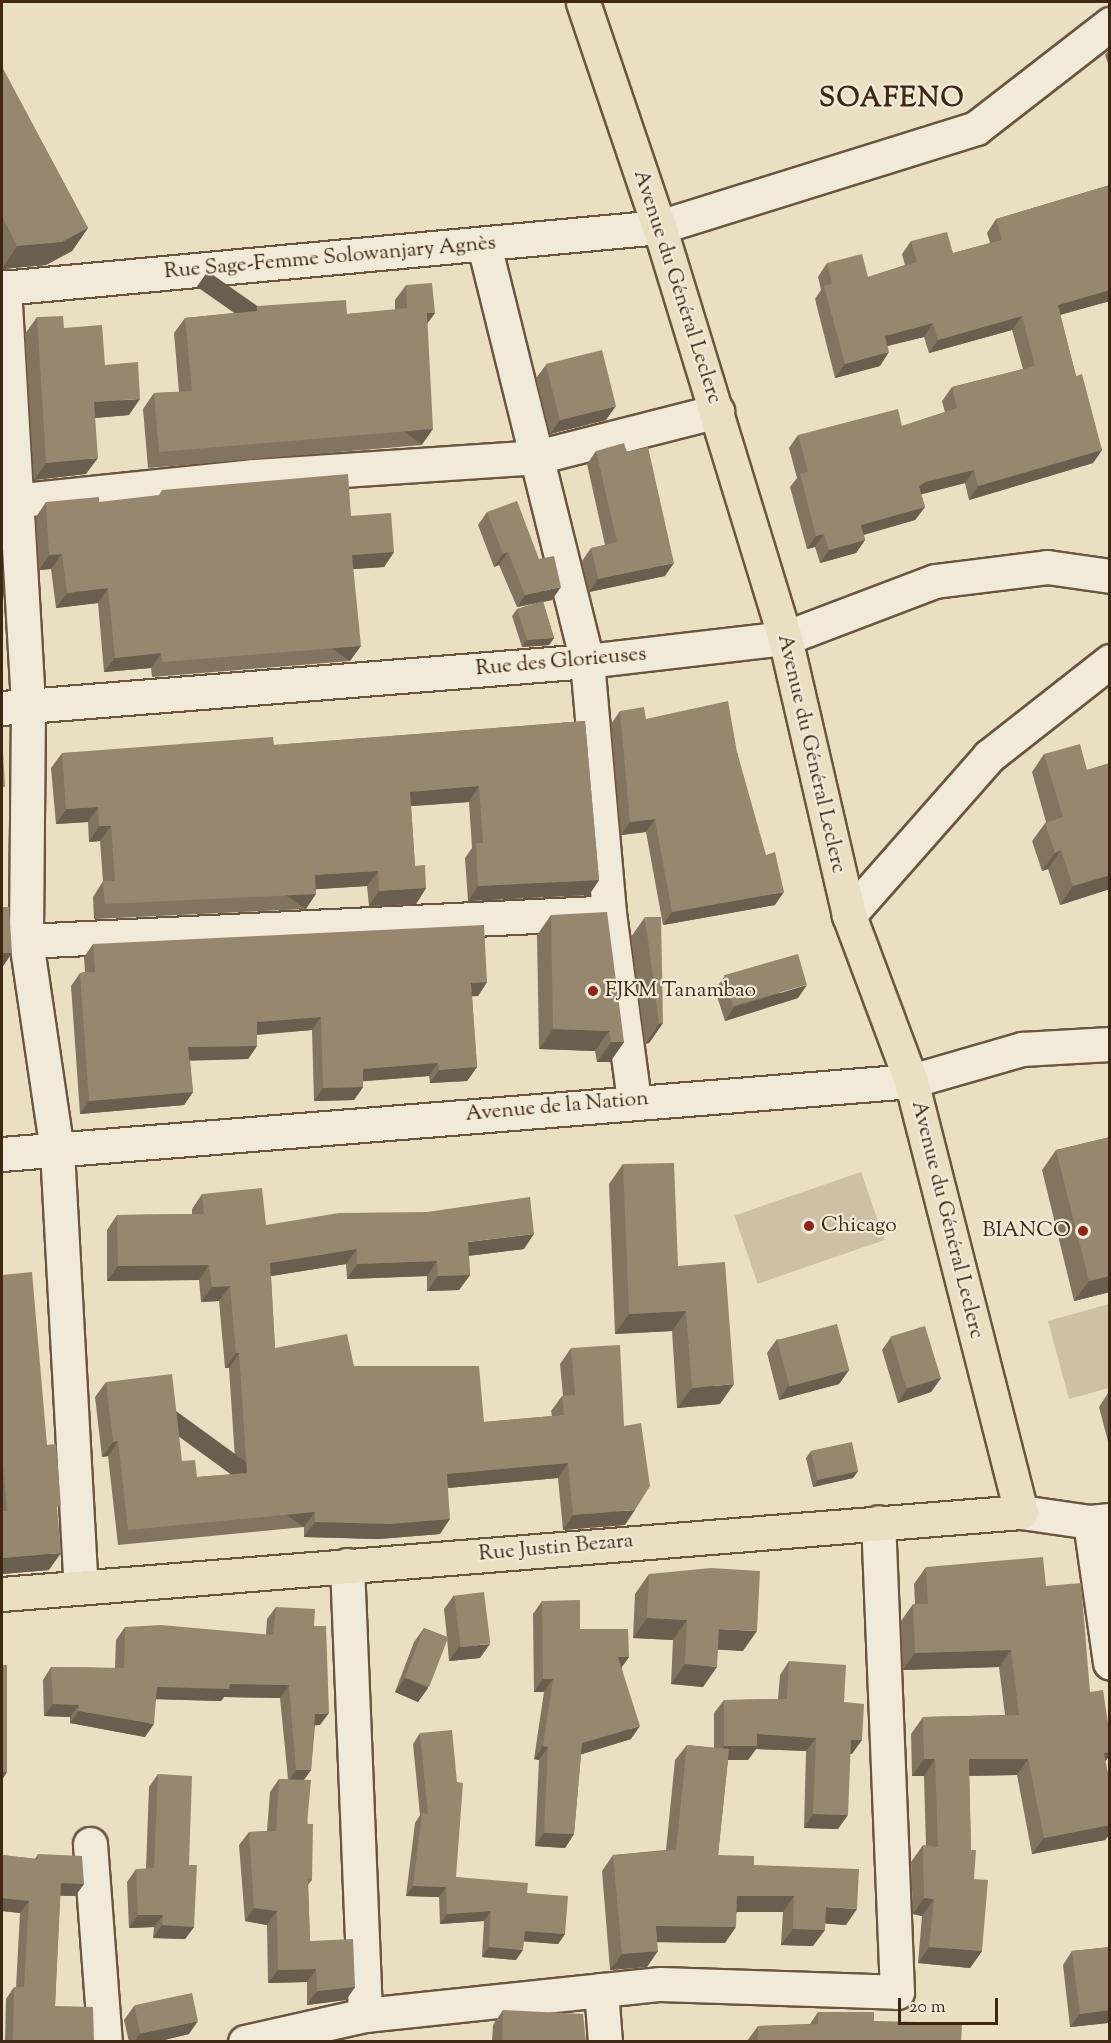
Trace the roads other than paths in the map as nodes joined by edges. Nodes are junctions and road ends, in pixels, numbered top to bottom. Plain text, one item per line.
1 (583, 2) edge
2 (1110, 24) edge
3 (659, 227) junction
4 (484, 245) junction
5 (3, 288) edge
6 (717, 411) junction
7 (537, 457) junction
8 (9, 501) edge
9 (1110, 576) edge
10 (785, 638) junction
11 (586, 661) junction
12 (1110, 661) edge
13 (15, 707) edge
14 (609, 913) junction
15 (849, 915) junction
16 (26, 941) junction
17 (1110, 1044) edge
18 (911, 1081) junction
19 (634, 1100) junction
20 (57, 1150) junction
21 (2, 1154) edge
22 (1020, 1512) junction
23 (1100, 1521) edge
24 (878, 1522) junction
25 (346, 1565) junction
26 (81, 1587) junction
27 (2, 1593) edge
28 (1110, 1663) edge
29 (90, 1844) dead end
30 (601, 1990) junction
31 (365, 2014) junction
32 (105, 2042) edge
33 (245, 2042) edge
34 (605, 2042) edge

1 - 3 main road, Avenue du Général Leclerc
2 - 3 street, Rue Sage-Femme Solowanjary Agnès
3 - 4 street, Rue Sage-Femme Solowanjary Agnès
3 - 6 main road, Avenue du Général Leclerc
4 - 5 street, Rue Sage-Femme Solowanjary Agnès
4 - 7 street
5 - 8 street
6 - 7 street
6 - 10 main road, Avenue du Général Leclerc
7 - 8 street
7 - 11 street
8 - 13 street
9 - 10 street, Rue des Glorieuses
10 - 11 street, Rue des Glorieuses
10 - 15 main road, Avenue du Général Leclerc
11 - 13 street, Rue des Glorieuses
11 - 14 street
12 - 15 street
13 - 16 street
14 - 16 street
14 - 19 street
15 - 18 main road, Avenue du Général Leclerc
16 - 20 street
17 - 18 street, Avenue de la Nation
18 - 19 street, Avenue de la Nation
18 - 22 main road, Avenue du Général Leclerc
19 - 20 street, Avenue de la Nation
20 - 21 street, Avenue de la Nation
20 - 26 street
22 - 23 street, Rue Justin Bezara
22 - 24 main road, Rue Justin Bezara
23 - 28 street
24 - 25 main road, Rue Justin Bezara
24 - 30 street
25 - 26 main road, Rue Justin Bezara
25 - 31 street
26 - 27 main road, Rue Justin Bezara
29 - 32 street
30 - 31 street
30 - 34 street
31 - 33 street

